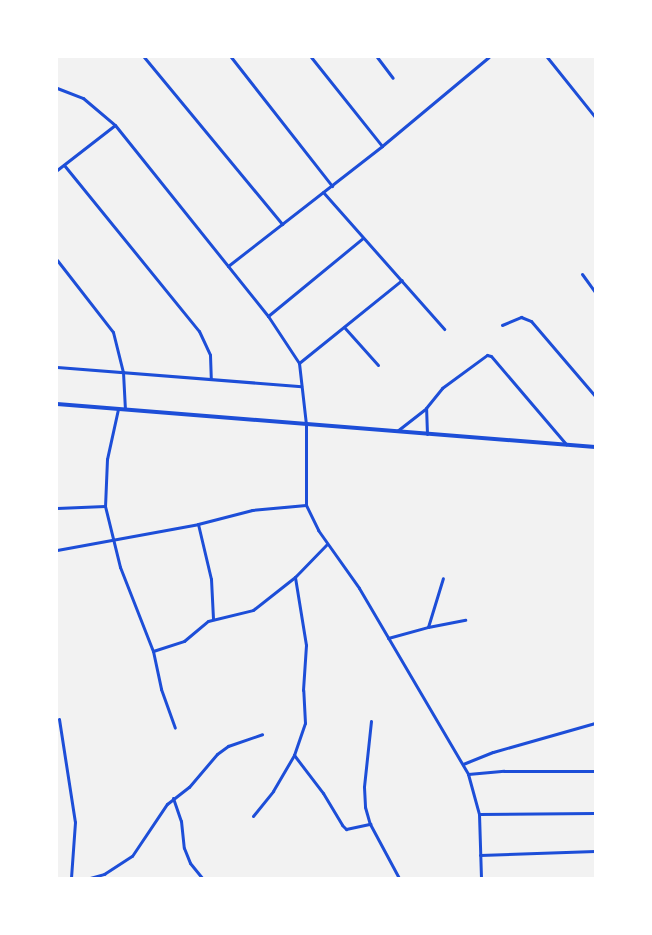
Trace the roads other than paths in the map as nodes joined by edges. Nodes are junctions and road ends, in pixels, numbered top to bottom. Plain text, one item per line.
1 (144, 57) edge
2 (231, 57) edge
3 (311, 57) edge
4 (377, 57) edge
5 (489, 57) edge
6 (547, 57) edge
7 (393, 78) dead end
8 (57, 87) edge
9 (595, 117) edge
10 (115, 125) junction
11 (382, 146) junction
12 (64, 165) junction
13 (57, 170) edge
14 (332, 186) junction
15 (322, 192) junction
16 (282, 224) junction
17 (363, 238) junction
18 (57, 260) edge
19 (228, 266) junction
20 (582, 274) dead end
21 (402, 280) junction
22 (595, 292) edge
23 (268, 316) junction
24 (502, 325) dead end
25 (344, 327) junction
26 (444, 328) dead end
27 (299, 363) junction
28 (378, 365) dead end
29 (57, 367) edge
30 (123, 372) junction
31 (211, 379) junction
32 (301, 386) junction
33 (595, 396) edge
34 (57, 404) edge
35 (426, 408) junction
36 (118, 409) junction
37 (125, 409) junction
38 (306, 424) junction
39 (396, 432) junction
40 (427, 435) junction
41 (567, 445) junction
42 (595, 447) edge
43 (306, 505) junction
44 (105, 506) junction
45 (57, 508) edge
46 (198, 524) junction
47 (114, 539) junction
48 (327, 544) junction
49 (57, 550) edge
50 (295, 576) junction
51 (443, 578) dead end
52 (213, 619) junction
53 (465, 620) dead end
54 (428, 627) junction
55 (388, 638) junction
56 (153, 651) junction
57 (59, 719) dead end
58 (371, 721) dead end
59 (595, 723) edge
60 (175, 728) dead end
61 (262, 734) dead end
62 (294, 755) junction
63 (463, 764) junction
64 (595, 771) edge
65 (468, 774) junction
66 (173, 798) junction
67 (595, 813) edge
68 (479, 814) junction
69 (253, 816) dead end
70 (370, 824) junction
71 (595, 851) edge
72 (480, 855) junction
73 (71, 878) edge
74 (90, 878) edge
75 (202, 878) edge
76 (399, 878) edge
77 (480, 878) edge

1 - 16 street
2 - 14 street
3 - 11 street
4 - 7 street
5 - 11 street
6 - 9 street
8 - 10 street
10 - 12 street
10 - 19 street
11 - 14 street
12 - 13 street
12 - 31 street
14 - 15 street
15 - 16 street
15 - 17 street
16 - 19 street
17 - 21 street
17 - 23 street
18 - 30 street
19 - 23 street
20 - 22 street
21 - 25 street
21 - 26 street
23 - 27 street
24 - 33 street
25 - 27 street
25 - 28 street
27 - 32 street
29 - 30 street
30 - 31 street
30 - 37 street
31 - 32 street
32 - 38 street
34 - 36 street
35 - 39 street
35 - 40 street
35 - 41 street
36 - 37 street
36 - 44 street
37 - 38 street
38 - 39 street
38 - 43 street
39 - 40 street
40 - 41 street
41 - 42 street
43 - 46 street
43 - 48 street
44 - 45 street
44 - 47 street
46 - 47 street
46 - 52 street
47 - 49 street
47 - 56 street
48 - 50 street
48 - 55 street
50 - 52 street
50 - 62 street
51 - 54 street
52 - 56 street
53 - 54 street
54 - 55 street
55 - 63 street
56 - 60 street
57 - 73 street
58 - 70 street
59 - 63 street
61 - 66 street
62 - 69 street
62 - 70 street
63 - 65 street
64 - 65 street
65 - 68 street
66 - 74 street
66 - 75 street
67 - 68 street
68 - 72 street
70 - 76 street
71 - 72 street
72 - 77 street

